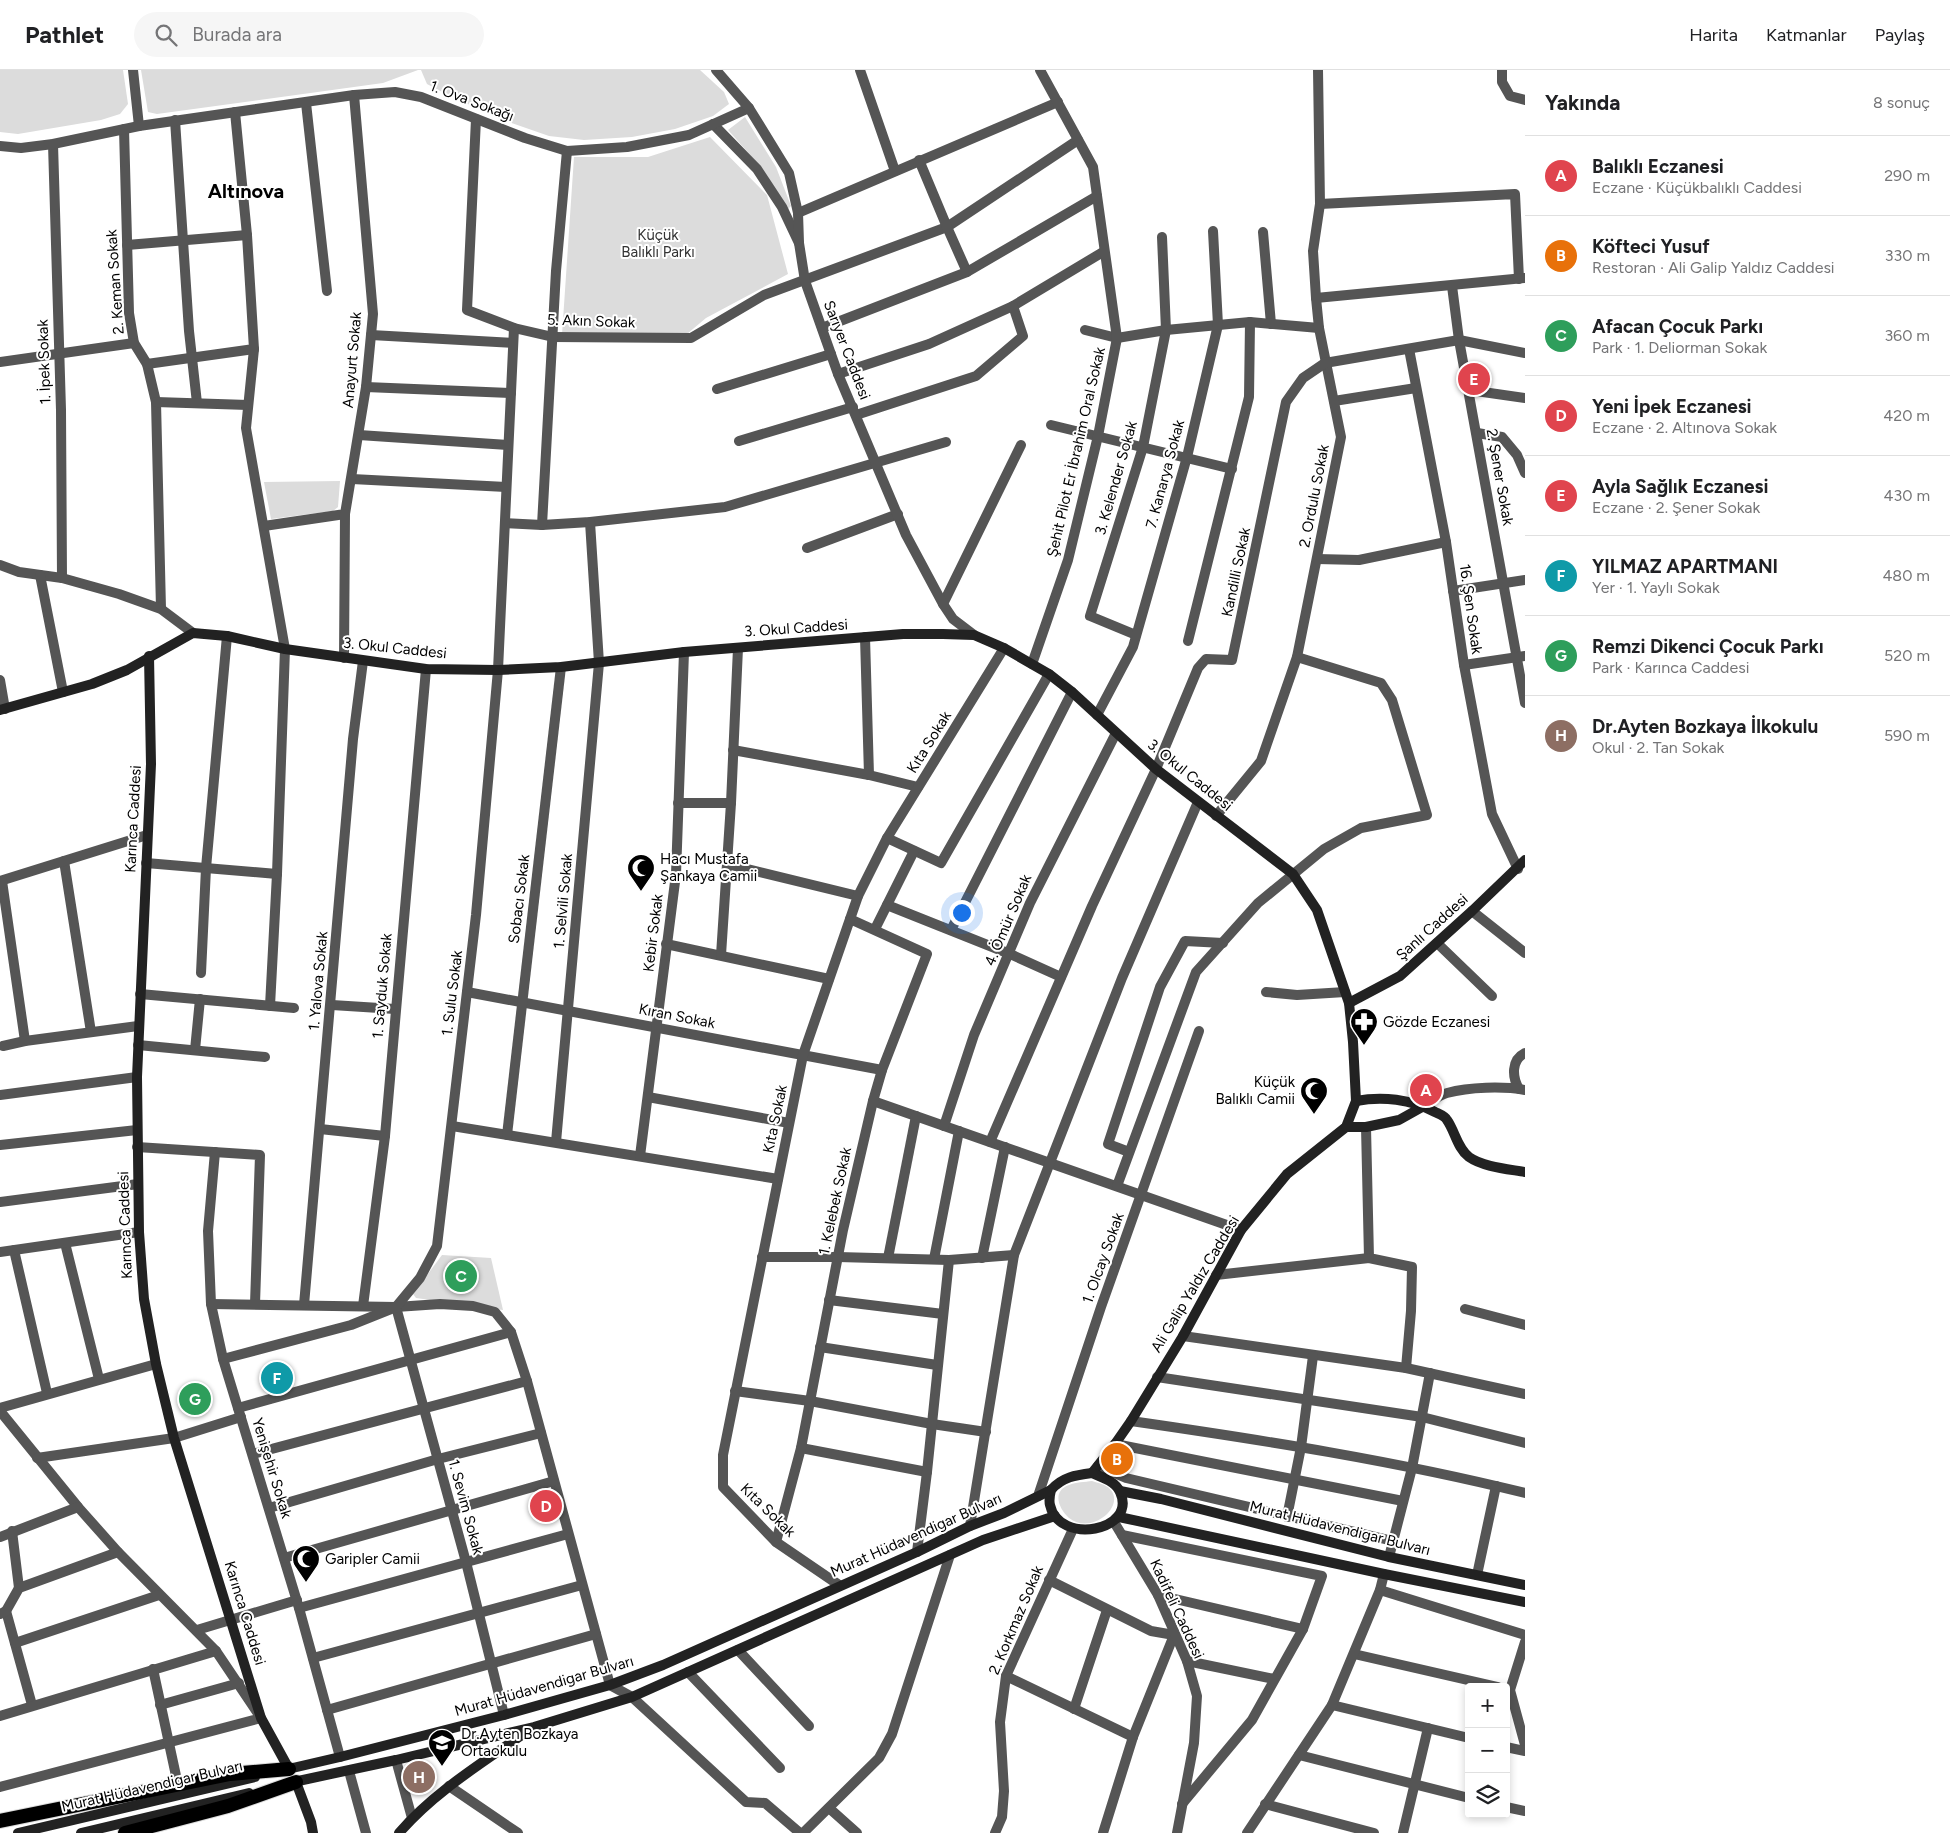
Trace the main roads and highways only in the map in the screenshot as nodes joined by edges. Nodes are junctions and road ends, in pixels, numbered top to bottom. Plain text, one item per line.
1 (149, 656) junction
2 (2, 710) edge
3 (1525, 860) edge
4 (1349, 1003) junction
5 (1356, 1101) junction
6 (1424, 1106) junction
7 (1346, 1127) junction
8 (1525, 1172) edge
9 (1095, 1469) junction
10 (1050, 1490) junction
11 (1120, 1491) junction
12 (1055, 1516) junction
13 (1116, 1520) junction
14 (1525, 1585) edge
15 (1525, 1602) edge
16 (534, 1727) junction
17 (289, 1769) junction
18 (296, 1782) junction
19 (0, 1821) edge
20 (18, 1833) edge
21 (81, 1833) edge
22 (125, 1833) edge
23 (313, 1833) edge
24 (399, 1833) edge

1 - 2 main road
1 - 4 main road, 3. Okul Caddesi
1 - 17 main road, Karınca Caddesi
3 - 4 main road, Şanlı Caddesi
4 - 5 main road, 3. Okul Caddesi
5 - 6 main road
5 - 7 main road
6 - 7 main road
6 - 8 main road
7 - 9 main road, Ali Galip Yaldız Caddesi
9 - 10 main road
9 - 11 main road
10 - 12 main road
10 - 17 main road, Murat Hüdavendigar Bulvarı
11 - 13 main road
11 - 14 main road, Murat Hüdavendigar Bulvarı
12 - 13 main road
12 - 16 main road, Murat Hüdavendigar Bulvarı
13 - 15 main road
16 - 18 main road, Murat Hüdavendigar Bulvarı
16 - 24 main road
17 - 19 highway
17 - 20 main road, Murat Hüdavendigar Bulvarı
18 - 21 main road, Murat Hüdavendigar Bulvarı
18 - 22 highway
18 - 23 main road

